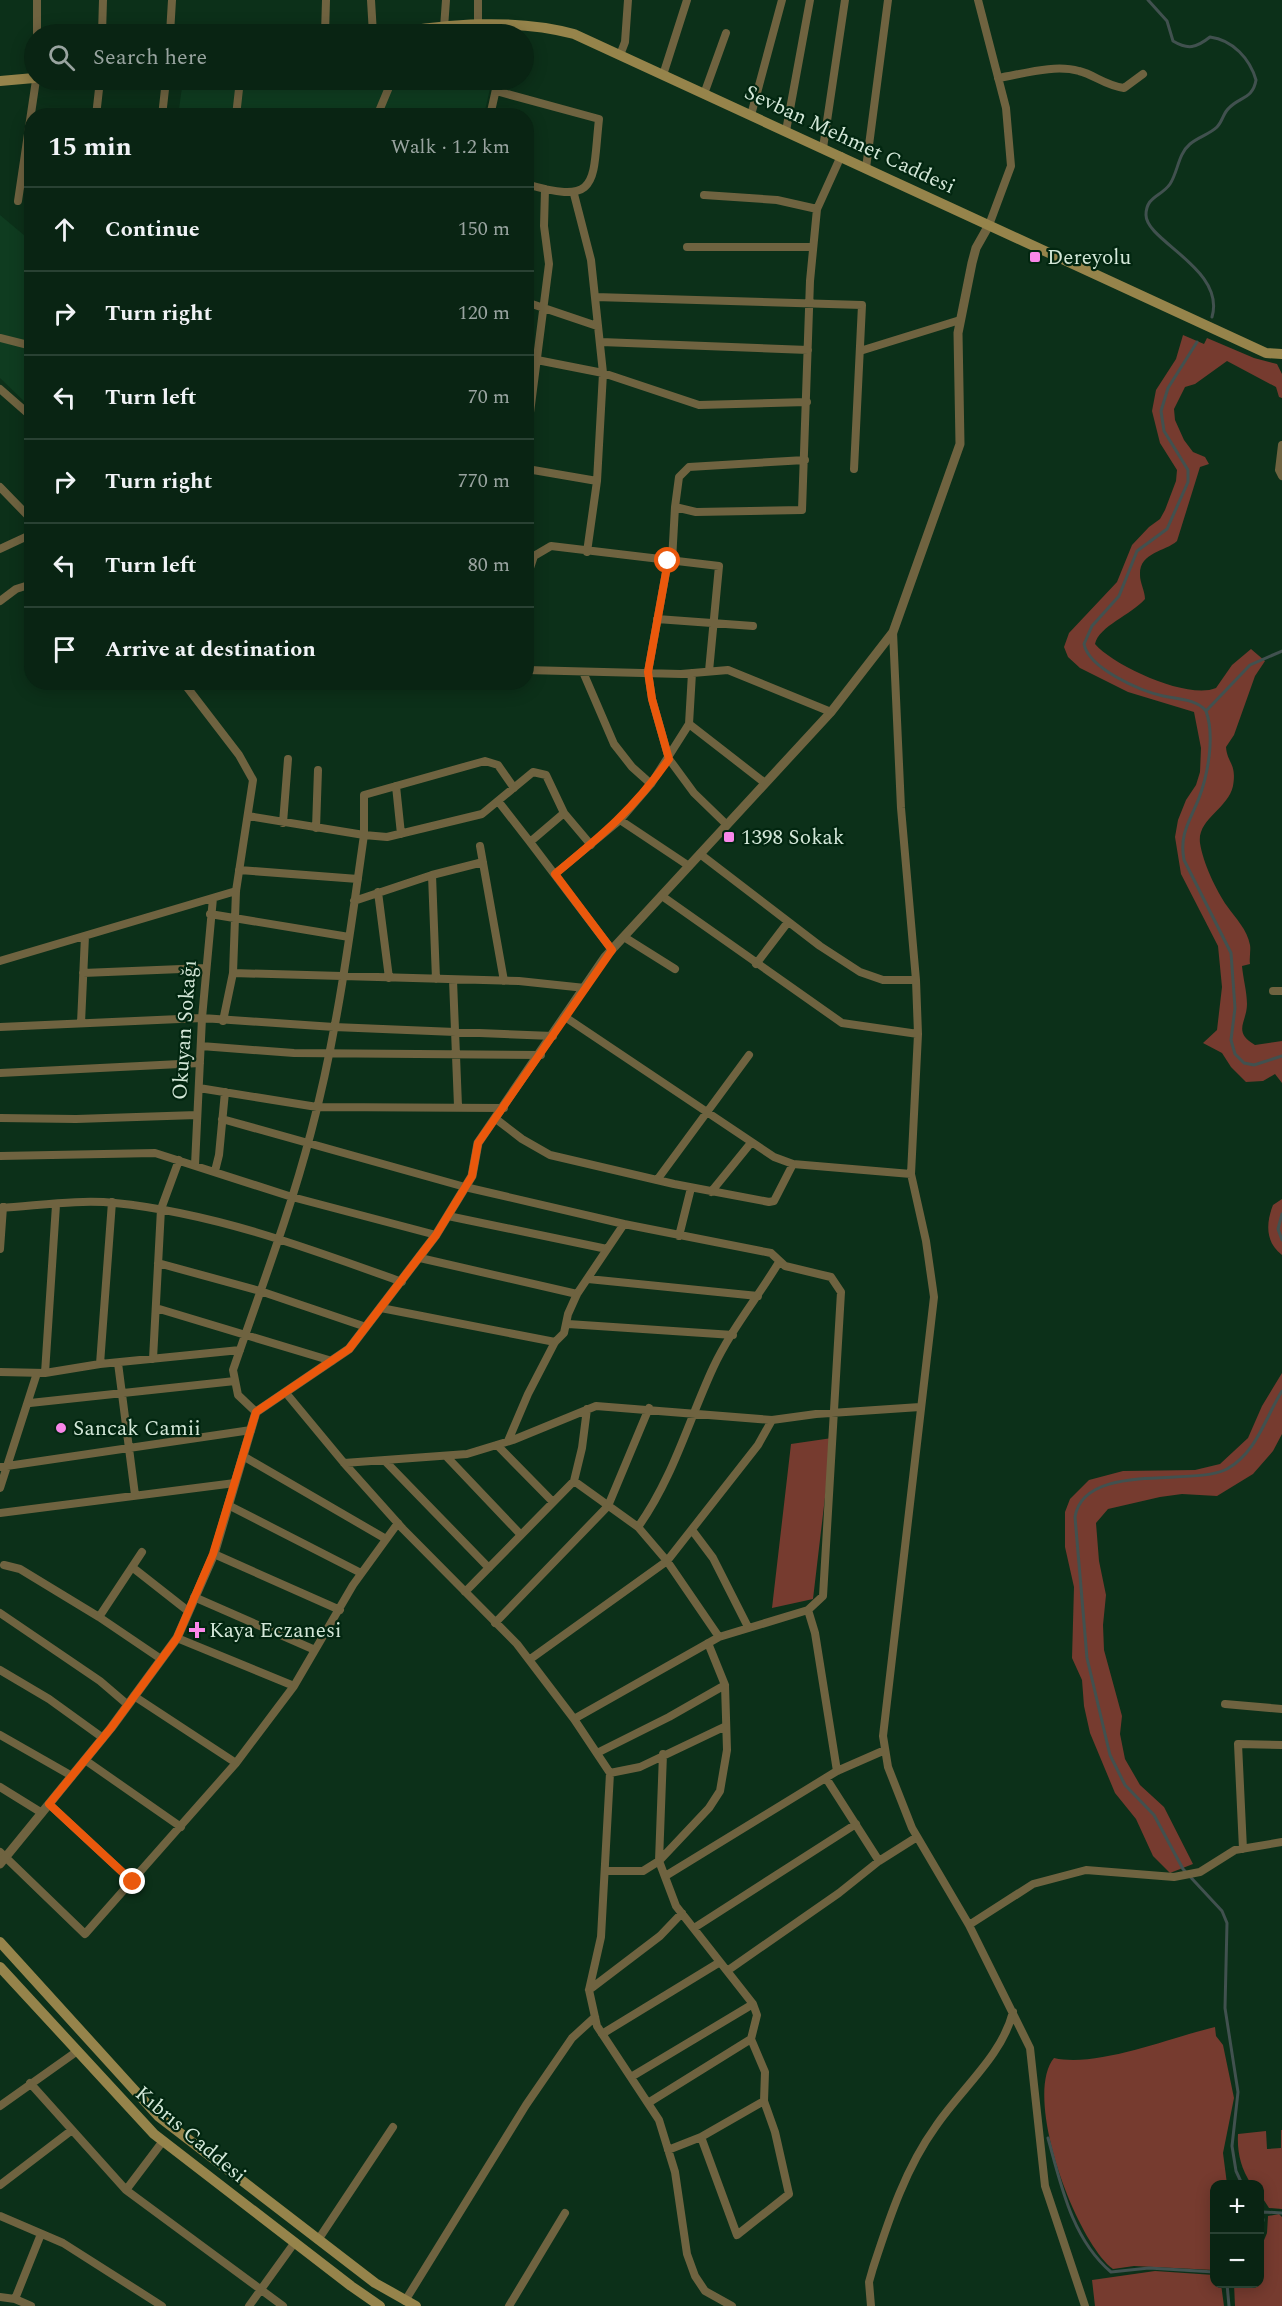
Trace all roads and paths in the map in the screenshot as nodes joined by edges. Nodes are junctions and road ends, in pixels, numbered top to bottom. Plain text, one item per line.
1 (37, 0) edge
2 (103, 0) edge
3 (172, 0) edge
4 (326, 0) edge
5 (371, 0) edge
6 (446, 0) edge
7 (478, 0) edge
8 (628, 0) edge
9 (687, 0) edge
10 (782, 0) edge
11 (810, 0) edge
12 (845, 0) edge
13 (888, 0) edge
14 (978, 0) edge
15 (36, 24) edge
16 (102, 24) edge
17 (171, 24) edge
18 (325, 24) edge
19 (372, 24) edge
20 (444, 24) edge
21 (478, 24) edge
22 (534, 27) edge
23 (726, 33) dead end
24 (620, 55) junction
25 (1143, 74) dead end
26 (663, 75) junction
27 (998, 78) junction
28 (24, 80) edge
29 (0, 81) edge
30 (33, 90) edge
31 (99, 90) edge
32 (165, 90) edge
33 (239, 90) edge
34 (388, 90) edge
35 (496, 90) joint
36 (705, 94) junction
37 (31, 108) edge
38 (97, 108) edge
39 (163, 108) edge
40 (237, 108) edge
41 (380, 108) edge
42 (492, 108) edge
43 (751, 115) junction
44 (786, 131) junction
45 (823, 148) junction
46 (841, 156) junction
47 (24, 158) edge
48 (866, 168) junction
49 (534, 186) edge
50 (545, 189) junction
51 (574, 194) junction
52 (704, 195) dead end
53 (18, 201) dead end
54 (817, 209) junction
55 (989, 225) junction
56 (687, 247) dead end
57 (813, 247) junction
58 (595, 297) junction
59 (809, 303) junction
60 (534, 305) edge
61 (543, 308) junction
62 (960, 320) junction
63 (597, 326) junction
64 (0, 338) edge
65 (602, 342) junction
66 (24, 344) edge
67 (808, 350) junction
68 (860, 351) junction
69 (1282, 354) edge
70 (537, 360) junction
71 (603, 373) junction
72 (534, 384) edge
73 (0, 389) edge
74 (807, 402) junction
75 (24, 410) edge
76 (1282, 445) edge
77 (805, 460) junction
78 (854, 469) dead end
79 (534, 470) edge
80 (1282, 476) edge
81 (597, 481) junction
82 (0, 487) edge
83 (675, 507) junction
84 (24, 512) edge
85 (24, 538) edge
86 (0, 549) edge
87 (587, 552) junction
88 (534, 556) edge
89 (670, 561) junction
90 (24, 587) edge
91 (0, 601) edge
92 (657, 619) junction
93 (713, 623) junction
94 (753, 626) dead end
95 (893, 632) junction
96 (534, 670) edge
97 (709, 671) junction
98 (583, 672) junction
99 (648, 672) junction
100 (692, 673) junction
101 (191, 690) edge
102 (831, 712) junction
103 (689, 724) junction
104 (288, 759) dead end
105 (669, 759) junction
106 (318, 770) dead end
107 (765, 783) junction
108 (651, 784) junction
109 (396, 786) junction
110 (514, 788) junction
111 (498, 801) junction
112 (564, 813) junction
113 (248, 816) junction
114 (620, 820) junction
115 (283, 823) junction
116 (727, 825) junction
117 (316, 828) junction
118 (401, 834) junction
119 (364, 835) junction
120 (530, 842) junction
121 (591, 845) junction
122 (480, 846) dead end
123 (700, 854) junction
124 (483, 861) junction
125 (689, 866) junction
126 (239, 870) junction
127 (555, 874) junction
128 (432, 875) junction
129 (358, 879) junction
130 (236, 891) junction
131 (378, 892) junction
132 (662, 896) junction
133 (213, 898) junction
134 (354, 901) junction
135 (210, 914) junction
136 (236, 918) junction
137 (788, 922) junction
138 (85, 936) junction
139 (349, 937) junction
140 (624, 937) junction
141 (612, 950) junction
142 (0, 961) edge
143 (756, 964) junction
144 (206, 968) junction
145 (675, 969) dead end
146 (233, 973) junction
147 (83, 974) junction
148 (342, 977) junction
149 (389, 978) junction
150 (436, 980) junction
151 (453, 980) junction
152 (916, 980) junction
153 (504, 981) junction
154 (585, 988) junction
155 (565, 1017) junction
156 (202, 1018) junction
157 (223, 1021) junction
158 (81, 1023) junction
159 (0, 1027) edge
160 (334, 1028) junction
161 (454, 1030) junction
162 (918, 1034) junction
163 (553, 1036) junction
164 (201, 1046) junction
165 (327, 1053) junction
166 (455, 1054) junction
167 (541, 1055) junction
168 (749, 1055) dead end
169 (200, 1063) junction
170 (0, 1073) edge
171 (199, 1088) junction
172 (225, 1092) junction
173 (458, 1106) junction
174 (316, 1107) junction
175 (504, 1108) junction
176 (707, 1113) junction
177 (197, 1115) junction
178 (0, 1118) edge
179 (222, 1119) junction
180 (496, 1119) junction
181 (750, 1144) junction
182 (308, 1145) junction
183 (0, 1156) edge
184 (179, 1160) junction
185 (794, 1164) junction
186 (195, 1165) junction
187 (215, 1171) junction
188 (911, 1173) junction
189 (657, 1180) junction
190 (465, 1187) junction
191 (691, 1188) junction
192 (711, 1192) junction
193 (292, 1197) junction
194 (112, 1202) junction
195 (56, 1205) junction
196 (1, 1207) edge
197 (161, 1209) junction
198 (448, 1216) junction
199 (624, 1224) junction
200 (436, 1235) junction
201 (679, 1236) junction
202 (278, 1238) junction
203 (0, 1249) edge
204 (607, 1249) junction
205 (420, 1258) junction
206 (779, 1262) junction
207 (158, 1263) junction
208 (588, 1279) junction
209 (402, 1282) junction
210 (260, 1291) junction
211 (577, 1294) junction
212 (758, 1296) junction
213 (156, 1308) junction
214 (381, 1308) junction
215 (568, 1324) junction
216 (366, 1327) junction
217 (245, 1335) junction
218 (733, 1335) junction
219 (555, 1342) junction
220 (240, 1350) junction
221 (153, 1359) junction
222 (332, 1361) junction
223 (117, 1362) junction
224 (100, 1364) junction
225 (0, 1372) edge
226 (41, 1373) junction
227 (235, 1381) junction
228 (122, 1393) junction
229 (286, 1393) junction
230 (30, 1403) junction
231 (920, 1407) junction
232 (649, 1408) junction
233 (587, 1409) junction
234 (256, 1412) junction
235 (695, 1412) junction
236 (835, 1412) junction
237 (772, 1420) junction
238 (251, 1430) junction
239 (508, 1441) junction
240 (497, 1445) junction
241 (130, 1448) junction
242 (243, 1456) junction
243 (446, 1456) junction
244 (385, 1461) junction
245 (344, 1464) junction
246 (4, 1467) edge
247 (574, 1481) junction
248 (235, 1483) junction
249 (0, 1488) edge
250 (135, 1495) junction
251 (553, 1502) junction
252 (228, 1505) junction
253 (608, 1506) junction
254 (0, 1513) edge
255 (398, 1523) junction
256 (638, 1527) junction
257 (692, 1530) junction
258 (521, 1535) junction
259 (386, 1539) junction
260 (142, 1552) dead end
261 (213, 1554) junction
262 (667, 1561) junction
263 (1, 1565) edge
264 (132, 1567) junction
265 (489, 1568) junction
266 (362, 1573) junction
267 (465, 1592) junction
268 (194, 1597) junction
269 (340, 1610) junction
270 (808, 1610) junction
271 (188, 1611) junction
272 (0, 1613) edge
273 (99, 1617) junction
274 (495, 1623) junction
275 (748, 1627) junction
276 (719, 1637) junction
277 (177, 1638) junction
278 (708, 1643) junction
279 (315, 1650) junction
280 (161, 1659) junction
281 (529, 1660) junction
282 (0, 1670) edge
283 (725, 1685) junction
284 (294, 1686) junction
285 (134, 1696) junction
286 (1225, 1704) dead end
287 (128, 1705) junction
288 (1282, 1709) edge
289 (574, 1719) junction
290 (726, 1726) junction
291 (0, 1736) edge
292 (103, 1738) junction
293 (1282, 1745) edge
294 (885, 1750) junction
295 (597, 1753) junction
296 (663, 1754) junction
297 (85, 1760) junction
298 (236, 1763) junction
299 (837, 1771) junction
300 (610, 1773) junction
301 (72, 1776) junction
302 (826, 1778) junction
303 (0, 1787) edge
304 (49, 1804) junction
305 (42, 1813) junction
306 (856, 1824) junction
307 (181, 1827) junction
308 (917, 1837) junction
309 (1282, 1842) edge
310 (1243, 1849) junction
311 (2, 1857) edge
312 (659, 1861) junction
313 (879, 1861) junction
314 (605, 1872) junction
315 (667, 1875) junction
316 (133, 1882) junction
317 (682, 1913) junction
318 (969, 1925) junction
319 (694, 1928) junction
320 (0, 1942) edge
321 (720, 1962) junction
322 (0, 1967) edge
323 (727, 1971) junction
324 (589, 1990) junction
325 (753, 2004) junction
326 (1013, 2012) junction
327 (595, 2017) junction
328 (602, 2034) junction
329 (750, 2039) junction
330 (76, 2052) junction
331 (631, 2077) junction
332 (30, 2083) junction
333 (764, 2101) junction
334 (648, 2103) junction
335 (0, 2106) edge
336 (393, 2127) dead end
337 (72, 2130) junction
338 (701, 2137) junction
339 (163, 2141) junction
340 (668, 2150) junction
341 (0, 2185) edge
342 (126, 2190) junction
343 (565, 2213) dead end
344 (0, 2216) edge
345 (41, 2234) junction
346 (318, 2240) junction
347 (295, 2242) junction
348 (260, 2290) junction
349 (0, 2297) edge
350 (15, 2299) junction
351 (405, 2301) junction
352 (31, 2306) edge
353 (162, 2306) edge
354 (249, 2306) edge
355 (283, 2306) edge
356 (380, 2306) edge
357 (416, 2306) edge
358 (509, 2306) edge
359 (732, 2306) edge
360 (871, 2306) edge
361 (1085, 2306) edge

1 - 15 street
2 - 16 street
3 - 17 street
4 - 18 street
5 - 19 street
6 - 20 street
7 - 21 street
8 - 24 street
9 - 26 street
10 - 43 street
11 - 44 street
12 - 45 street
13 - 48 street
14 - 27 street
22 - 24 main road, Sevban Mehmet Caddesi
23 - 36 street
24 - 26 main road, Sevban Mehmet Caddesi
25 - 27 street
26 - 36 main road, Sevban Mehmet Caddesi
27 - 55 street
28 - 29 main road
30 - 37 street
31 - 38 street
32 - 39 street
33 - 40 street
34 - 41 street
35 - 42 street
35 - 51 street
36 - 43 main road, Sevban Mehmet Caddesi
43 - 44 main road, Sevban Mehmet Caddesi
44 - 45 main road, Sevban Mehmet Caddesi
45 - 46 main road, Sevban Mehmet Caddesi
46 - 48 main road, Sevban Mehmet Caddesi
46 - 54 street
47 - 53 street
48 - 55 main road, Sevban Mehmet Caddesi
49 - 50 street
50 - 51 street
50 - 61 street
51 - 58 street
52 - 54 street
54 - 57 street
55 - 62 street
55 - 69 main road, Sevban Mehmet Caddesi
56 - 57 street
57 - 59 street
58 - 59 street
58 - 63 street
59 - 67 street
59 - 68 street
60 - 61 street
61 - 63 street
61 - 70 street
62 - 68 street
62 - 95 street
63 - 65 street
64 - 66 street
65 - 67 street
65 - 71 street
67 - 74 street
68 - 78 street
70 - 71 street
70 - 72 street
71 - 74 street
71 - 81 street
73 - 75 street
74 - 77 street
76 - 80 street
77 - 83 street
77 - 83 street
79 - 81 street
81 - 87 street
82 - 84 street
83 - 89 street
85 - 86 street
87 - 88 street
87 - 89 street
89 - 92 street
89 - 93 street
90 - 91 street
92 - 93 street
92 - 99 street
93 - 94 street
93 - 97 street
95 - 102 street
95 - 152 street
96 - 98 street
97 - 100 street
97 - 102 street
98 - 99 street
98 - 108 street
99 - 100 street
99 - 105 street
100 - 103 street
101 - 113 street
102 - 107 street
103 - 105 street
103 - 107 street
104 - 115 street
105 - 108 street
105 - 116 street
106 - 117 street
107 - 116 street
108 - 114 street
109 - 110 street
109 - 118 street
109 - 119 street
110 - 111 street
110 - 112 street
111 - 118 street
111 - 120 street
112 - 120 street
112 - 121 street
113 - 115 street
113 - 126 street
114 - 121 street
114 - 125 street
115 - 117 street
116 - 123 street
117 - 119 street
118 - 119 street
119 - 129 street
120 - 127 street
121 - 127 street
122 - 124 street
123 - 125 street
123 - 137 street
124 - 128 street
124 - 153 street
125 - 132 street
126 - 129 street
126 - 130 street
127 - 141 street
128 - 131 street
128 - 150 street
129 - 134 street
130 - 133 street
130 - 136 street
131 - 134 street
131 - 149 street
132 - 140 street
132 - 143 street
133 - 135 street, Okuyan Sokağı
133 - 138 street
134 - 139 street
135 - 136 street
135 - 144 street, Okuyan Sokağı
136 - 139 street
136 - 146 street
137 - 143 street
137 - 152 street
138 - 142 street
138 - 147 street
139 - 148 street
140 - 141 street
140 - 145 street
141 - 154 street
143 - 162 street
144 - 147 street
144 - 156 street, Okuyan Sokağı
146 - 148 street
146 - 157 street
147 - 158 street
148 - 149 street
148 - 160 street
149 - 150 street
150 - 151 street
151 - 153 street
151 - 161 street
152 - 162 street
153 - 154 street
154 - 155 street
155 - 163 street
155 - 176 street
156 - 157 street
156 - 158 street
156 - 164 street, Okuyan Sokağı
157 - 160 street
158 - 159 street
160 - 161 street
160 - 165 street
161 - 163 street
161 - 166 street
162 - 188 street
163 - 167 street
164 - 165 street
164 - 169 street, Okuyan Sokağı
165 - 166 street
165 - 174 street
166 - 167 street
166 - 173 street
167 - 175 street
168 - 176 street
169 - 170 street
169 - 171 street, Okuyan Sokağı
171 - 172 street
171 - 177 street, Okuyan Sokağı
172 - 174 street
172 - 179 street
173 - 174 street
173 - 175 street
174 - 182 street
175 - 180 street
176 - 181 street
176 - 189 street
177 - 178 street
177 - 186 street, Okuyan Sokağı
179 - 182 street
179 - 187 street
180 - 189 street
180 - 190 street
181 - 185 street
181 - 192 street
182 - 190 street
182 - 193 street
183 - 184 street
184 - 186 street
184 - 197 street
185 - 188 street
185 - 192 street
186 - 187 street
187 - 193 street
188 - 231 street
189 - 191 street
190 - 198 street
190 - 199 street
191 - 192 street
191 - 201 street
193 - 200 street
193 - 202 street
194 - 195 street
194 - 197 street
194 - 224 street
195 - 196 street
195 - 226 street
196 - 203 street
197 - 202 street
197 - 207 street
198 - 200 street
198 - 204 street
199 - 201 street
199 - 204 street
200 - 205 street
201 - 206 street
202 - 209 street
202 - 210 street
204 - 208 street
205 - 209 street
205 - 211 street
206 - 212 street
206 - 236 street
207 - 210 street
207 - 213 street
208 - 211 street
208 - 212 street
209 - 214 street
210 - 216 street
210 - 217 street
211 - 215 street
212 - 218 street
213 - 217 street
213 - 221 street
214 - 216 street
214 - 219 street
215 - 218 street
215 - 219 street
216 - 222 street
217 - 220 street
217 - 222 street
218 - 235 street
219 - 239 street
220 - 221 street
220 - 227 street
221 - 223 street
222 - 229 street
223 - 224 street
223 - 228 street
224 - 226 street
225 - 226 street
226 - 230 street
227 - 228 street
227 - 234 street
228 - 230 street
228 - 241 street
229 - 234 street
229 - 245 street
230 - 246 street
231 - 236 street
231 - 294 street
232 - 233 street
232 - 235 street
232 - 253 street
233 - 239 street
233 - 247 street
234 - 238 street
235 - 237 street
235 - 256 street
236 - 237 street
236 - 270 street
237 - 257 street
238 - 241 street
238 - 242 street
239 - 240 street
240 - 243 street
240 - 251 street
241 - 246 street
241 - 250 street
242 - 248 street
242 - 259 street
243 - 244 street
243 - 258 street
244 - 245 street
244 - 265 street
245 - 255 street
246 - 249 street
247 - 251 street
247 - 253 street
248 - 250 street
248 - 252 street
250 - 254 street
251 - 258 street
252 - 261 street
252 - 266 street
253 - 256 street
253 - 274 street
255 - 259 street
255 - 267 street
256 - 262 street
257 - 262 street
257 - 275 street
258 - 265 street
259 - 266 street
260 - 264 street
261 - 268 street
261 - 269 street
262 - 276 street
262 - 281 street
263 - 273 street
264 - 271 street
264 - 273 street
265 - 267 street
266 - 269 street
267 - 274 street
268 - 271 street
268 - 279 street
269 - 279 street
270 - 275 street
270 - 299 street
271 - 277 street
272 - 287 street
273 - 280 street
274 - 281 street
275 - 276 street
276 - 278 street
277 - 280 street
277 - 284 street
278 - 283 street
278 - 289 street
279 - 284 street
280 - 285 street
281 - 289 street
282 - 292 street
283 - 290 street
283 - 295 street
284 - 298 street
285 - 287 street
285 - 298 street
286 - 288 street
287 - 292 street
289 - 295 street
290 - 296 street
290 - 312 street
291 - 301 street
292 - 297 street
293 - 310 street
294 - 299 street
294 - 308 street
295 - 300 street
296 - 300 street
296 - 312 street
297 - 301 street
297 - 307 street
298 - 307 street
299 - 302 street
300 - 314 street
301 - 304 street
302 - 306 street
302 - 315 street
303 - 305 street
304 - 305 street
304 - 316 street
305 - 311 street
306 - 313 street
306 - 319 street
307 - 316 street
308 - 313 street
308 - 318 street
309 - 310 street
310 - 318 street
311 - 316 street
312 - 314 street
312 - 315 street
313 - 323 street
314 - 324 street
315 - 317 street
317 - 319 street
317 - 324 street
318 - 326 street
319 - 321 street
320 - 346 main road
321 - 323 street
321 - 328 street
322 - 330 main road, Kıbrıs Caddesi
323 - 325 street
324 - 327 street
325 - 329 street
325 - 331 street
326 - 360 street
326 - 361 street
327 - 328 street
327 - 351 street
328 - 331 street
329 - 333 street
329 - 334 street
330 - 332 street
330 - 339 main road, Kıbrıs Caddesi
331 - 334 street
332 - 335 street
332 - 337 street
333 - 338 street
333 - 338 street
334 - 340 street
336 - 346 street
337 - 341 street
337 - 342 street
338 - 340 street
339 - 342 street
339 - 347 main road, Kıbrıs Caddesi
340 - 359 street
342 - 348 street
343 - 358 street
344 - 345 street
345 - 350 street
345 - 353 street
346 - 351 main road
347 - 348 street
347 - 356 main road, Kıbrıs Caddesi
348 - 354 street
348 - 355 street
349 - 350 street
350 - 352 street
351 - 357 main road

